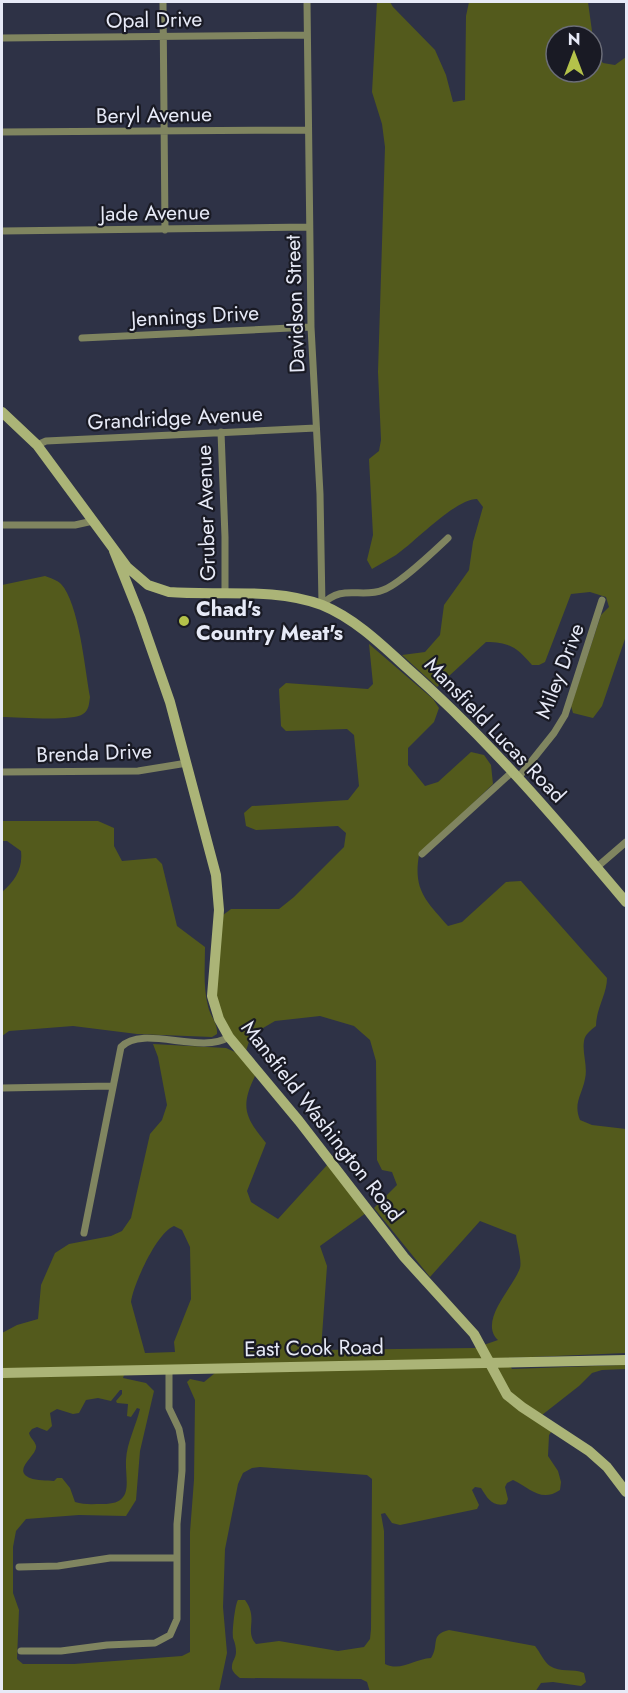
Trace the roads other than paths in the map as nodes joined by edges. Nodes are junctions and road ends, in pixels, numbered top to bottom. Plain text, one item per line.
1 (163, 2) edge
2 (306, 2) edge
3 (307, 35) junction
4 (163, 36) junction
5 (2, 38) edge
6 (308, 130) junction
7 (165, 131) junction
8 (2, 132) edge
9 (309, 227) junction
10 (165, 230) junction
11 (2, 231) edge
12 (311, 327) junction
13 (82, 338) dead end
14 (2, 412) edge
15 (316, 428) junction
16 (221, 432) junction
17 (37, 445) junction
18 (93, 521) junction
19 (2, 525) edge
20 (448, 538) dead end
21 (114, 551) junction
22 (147, 584) junction
23 (225, 593) junction
24 (134, 600) junction
25 (603, 600) dead end
26 (322, 605) junction
27 (187, 763) junction
28 (2, 772) edge
29 (515, 775) junction
30 (627, 842) edge
31 (422, 854) dead end
32 (597, 867) junction
33 (627, 902) edge
34 (229, 1038) junction
35 (112, 1086) junction
36 (2, 1088) edge
37 (84, 1233) dead end
38 (627, 1360) edge
39 (490, 1364) junction
40 (169, 1370) junction
41 (2, 1373) edge
42 (627, 1492) edge
43 (176, 1558) junction
44 (19, 1567) dead end
45 (21, 1651) dead end

1 - 4 street
2 - 3 street, Davidson Street
3 - 4 street, Opal Drive
3 - 6 street, Davidson Street
4 - 5 street, Opal Drive
4 - 7 street
6 - 7 street, Beryl Avenue
6 - 9 street, Davidson Street
7 - 8 street, Beryl Avenue
7 - 10 street
9 - 10 street, Jade Avenue
9 - 12 street, Davidson Street
10 - 11 street, Jade Avenue
12 - 13 street, Jennings Drive
12 - 15 street, Davidson Street
14 - 17 street
15 - 16 street, Grandridge Avenue
15 - 26 street, Davidson Street
16 - 17 street, Grandridge Avenue
16 - 23 street, Gruber Avenue
17 - 18 street
18 - 19 street
18 - 21 street
20 - 26 street
21 - 22 street
21 - 24 street, Mansfield Washington Road
22 - 23 street, Mansfield Lucas Road
22 - 24 street
23 - 26 street, Mansfield Lucas Road
24 - 27 street, Mansfield Washington Road
25 - 29 street, Miley Drive
26 - 29 street, Mansfield Lucas Road
27 - 28 street, Brenda Drive
27 - 34 street, Mansfield Washington Road
29 - 31 street, Miley Drive
29 - 32 street, Mansfield Lucas Road
30 - 32 street
32 - 33 street, Mansfield Lucas Road
34 - 35 street
34 - 39 street, Mansfield Washington Road
35 - 36 street
35 - 37 street
38 - 39 street, East Cook Road
39 - 40 street, East Cook Road
39 - 42 street, Mansfield Washington Road
40 - 41 street, East Cook Road
40 - 43 street
43 - 44 street
43 - 45 street

